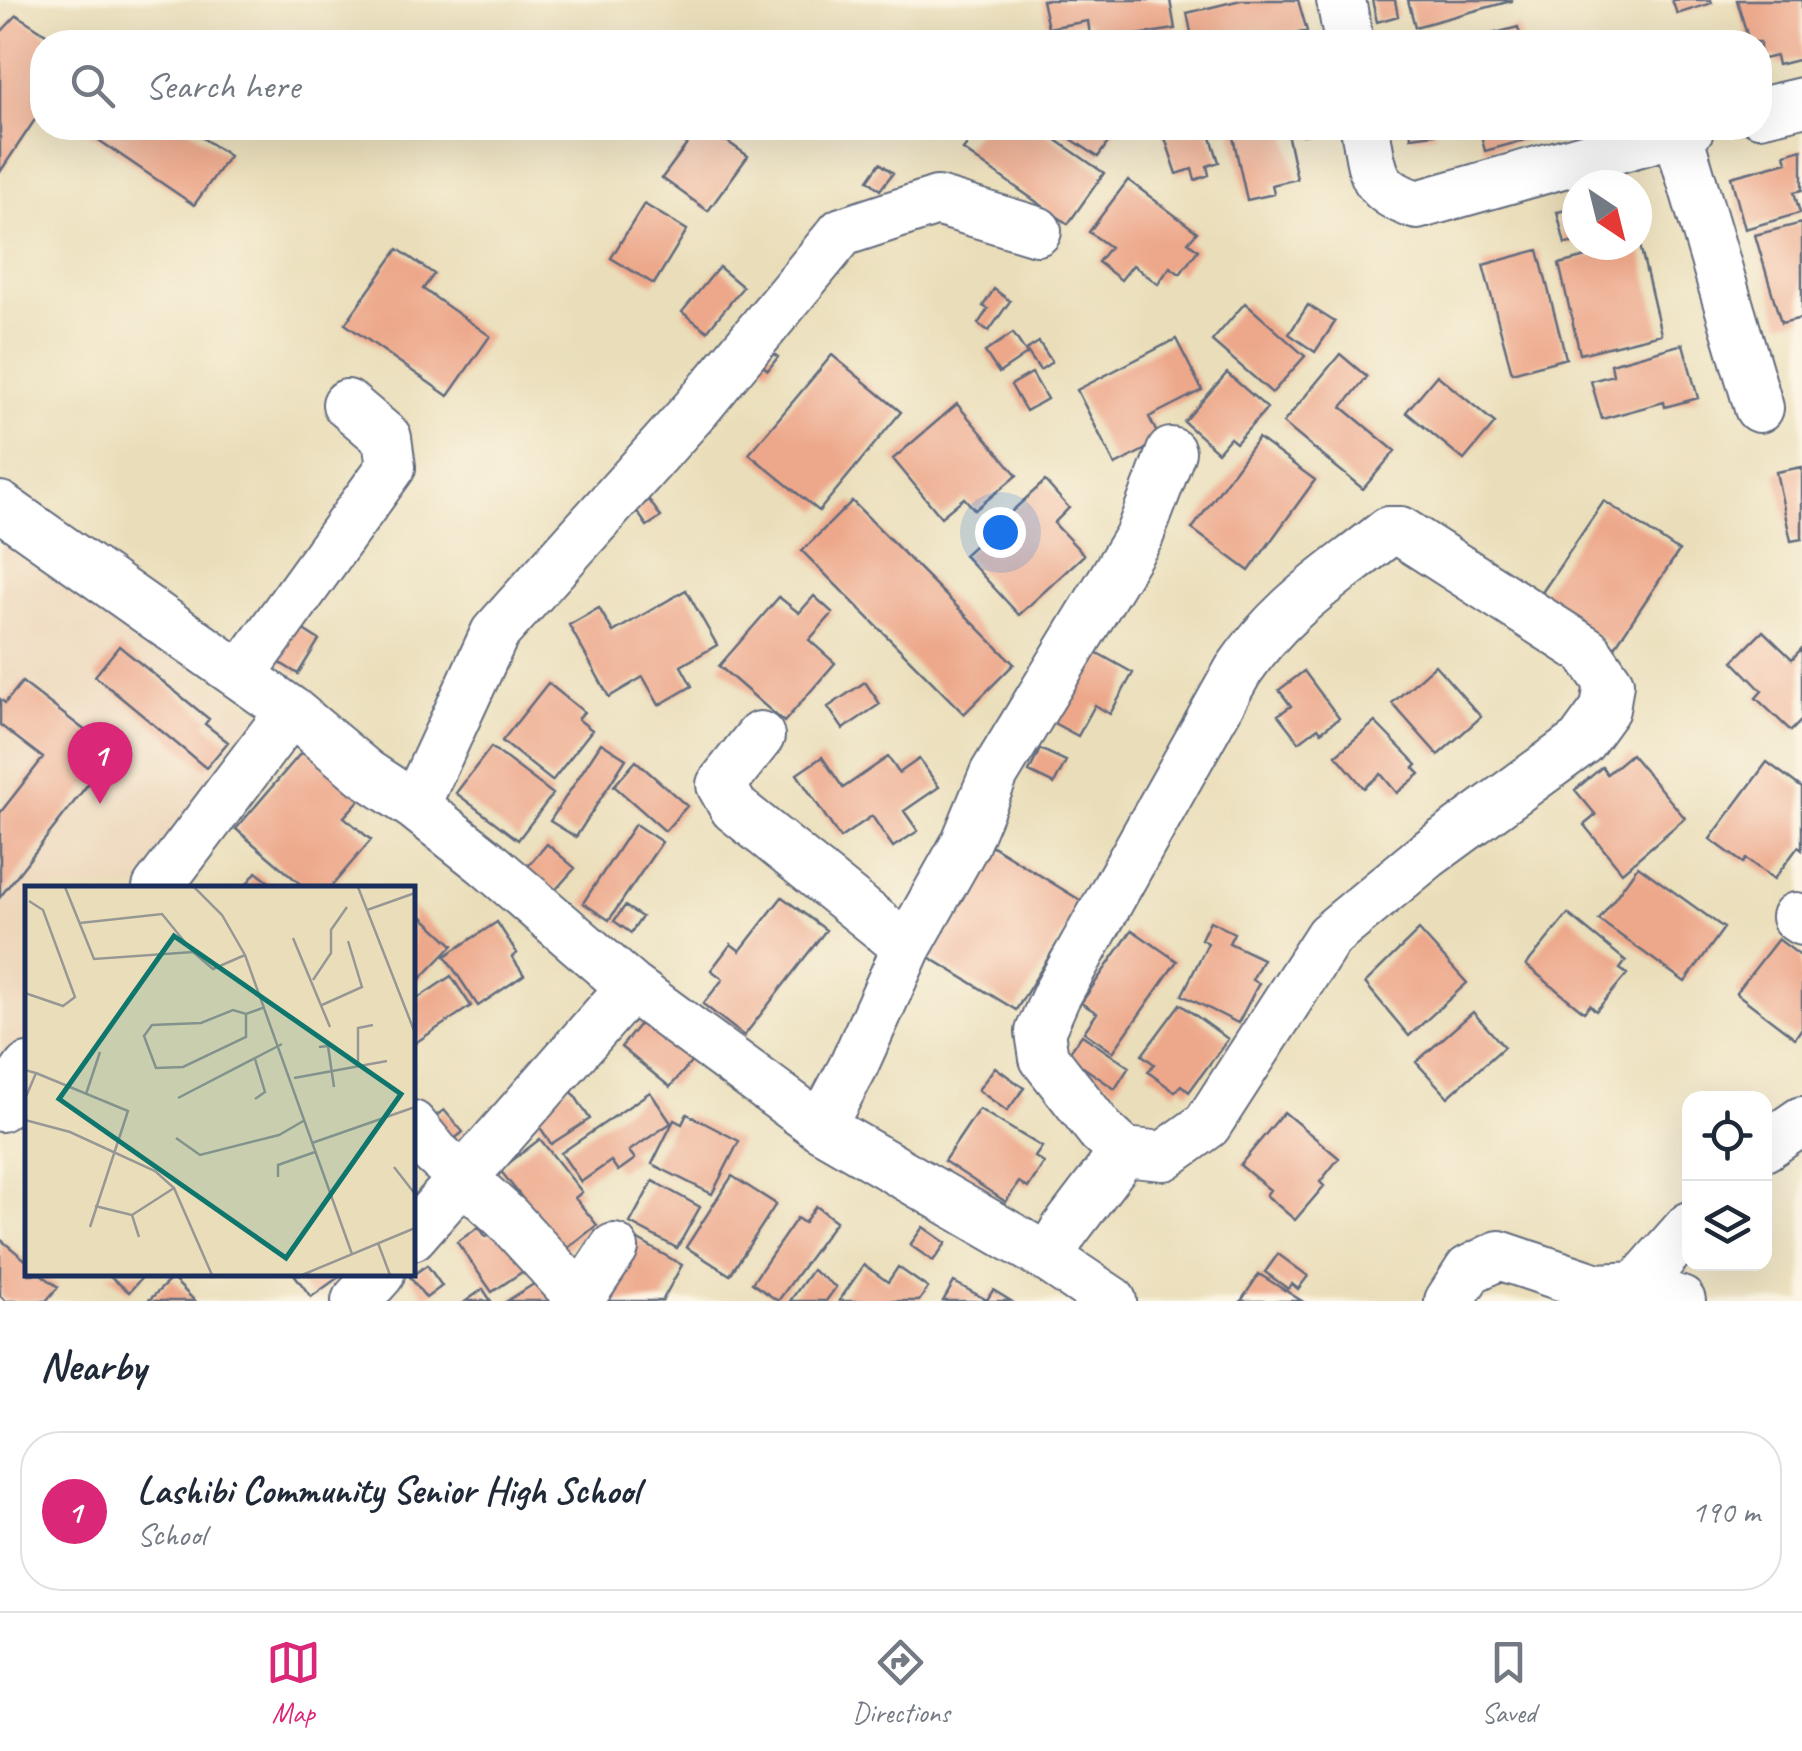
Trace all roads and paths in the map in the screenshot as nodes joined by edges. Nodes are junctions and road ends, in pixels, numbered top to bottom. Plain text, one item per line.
1 (1342, 0) edge
2 (1348, 30) edge
3 (1802, 102) edge
4 (1772, 109) edge
5 (1367, 140) edge
6 (1644, 140) edge
7 (1686, 140) edge
8 (1037, 232) dead end
9 (347, 404) dead end
10 (1759, 408) dead end
11 (1171, 452) dead end
12 (0, 506) edge
13 (241, 675) junction
14 (291, 711) junction
15 (760, 736) dead end
16 (415, 806) junction
17 (159, 886) edge
18 (907, 948) junction
19 (631, 987) junction
20 (25, 1072) edge
21 (0, 1107) edge
22 (1802, 1121) edge
23 (820, 1127) junction
24 (415, 1128) edge
25 (1772, 1142) edge
26 (1124, 1152) junction
27 (463, 1179) junction
28 (415, 1233) edge
29 (1682, 1235) edge
30 (614, 1248) dead end
31 (1048, 1258) junction
32 (378, 1276) edge
33 (1637, 1286) junction
34 (356, 1301) edge
35 (1112, 1301) edge
36 (1449, 1301) edge
37 (1681, 1301) edge

1 - 2 street
3 - 4 street
5 - 6 street
7 - 10 street
8 - 16 street
9 - 13 street
11 - 18 street
12 - 13 street
13 - 14 street
14 - 16 street
14 - 17 street
15 - 18 street
16 - 19 street
18 - 23 street
19 - 23 street
19 - 27 street
20 - 21 street
22 - 25 street
23 - 31 street
24 - 27 street
26 - 26 street
26 - 31 street
27 - 28 street
27 - 30 street
29 - 33 street
31 - 35 street
32 - 34 street
33 - 36 street
33 - 37 street

